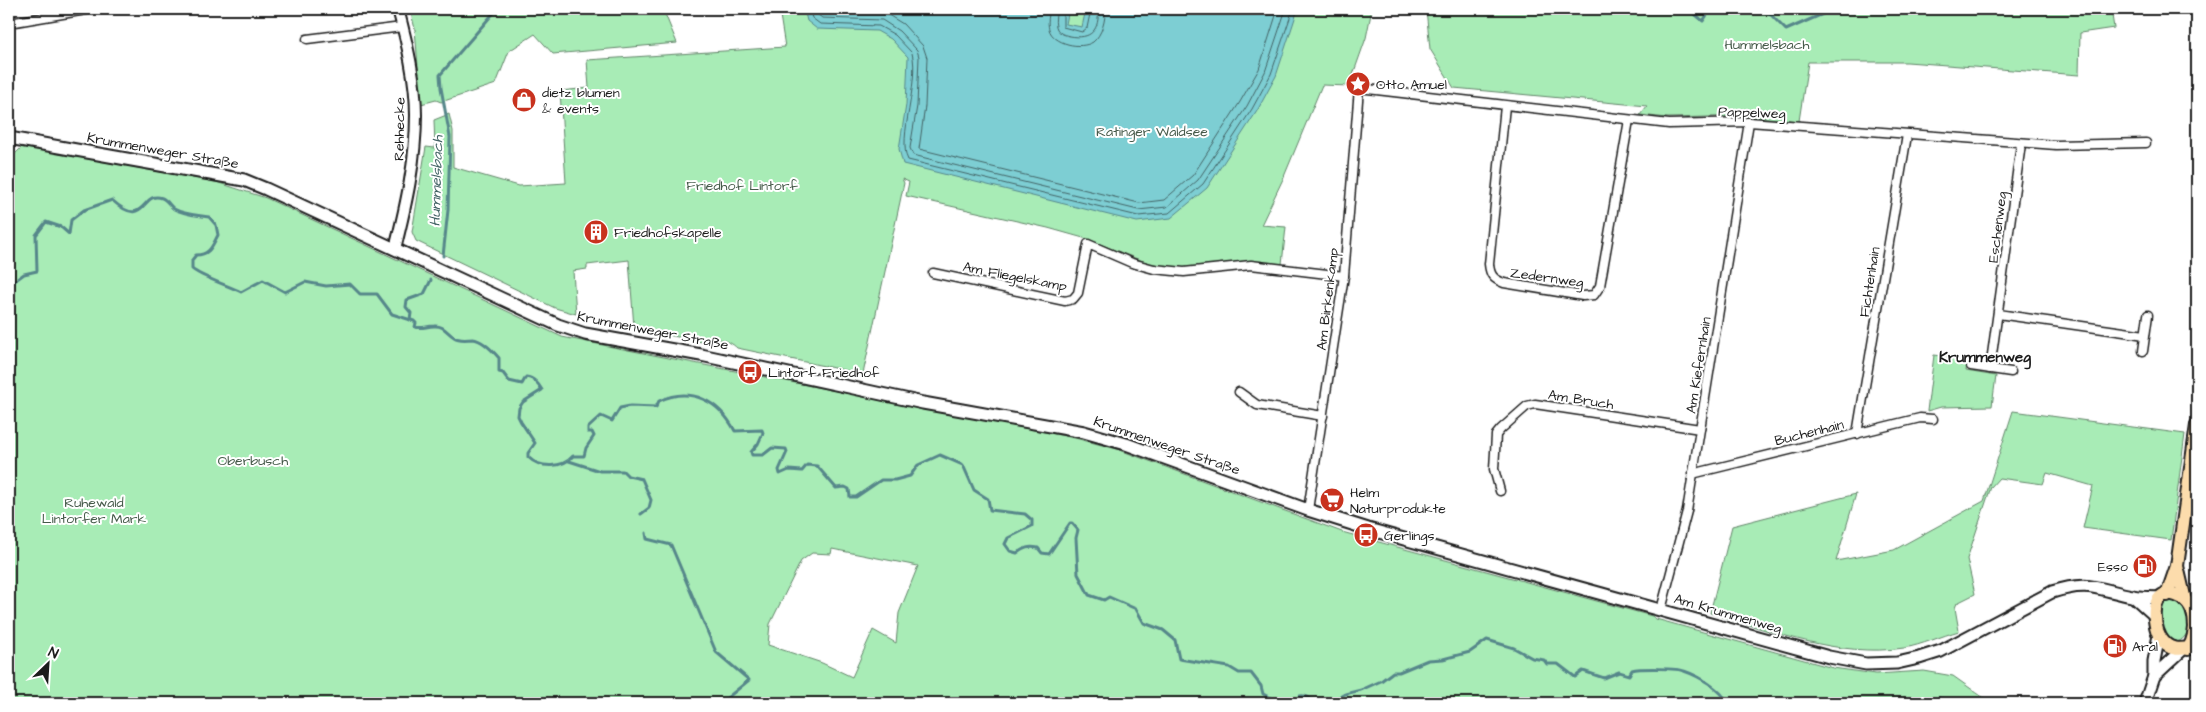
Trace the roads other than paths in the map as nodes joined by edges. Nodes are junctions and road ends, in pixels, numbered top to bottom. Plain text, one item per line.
1 (92, 9) edge
2 (398, 9) edge
3 (9, 23) edge
4 (402, 27) junction
5 (307, 39) dead end
6 (1358, 88) joint
7 (1505, 106) junction
8 (1629, 120) junction
9 (1749, 122) junction
10 (1906, 135) junction
11 (9, 138) edge
12 (2020, 144) junction
13 (2146, 144) dead end
14 (396, 249) junction
15 (933, 273) dead end
16 (1344, 276) junction
17 (1998, 314) junction
18 (2148, 315) dead end
19 (2145, 335) junction
20 (2143, 351) dead end
21 (1971, 366) dead end
22 (1990, 369) junction
23 (2011, 372) dead end
24 (1238, 392) dead end
25 (1324, 416) junction
26 (1933, 419) dead end
27 (2197, 426) edge
28 (1700, 429) junction
29 (1857, 434) junction
30 (1692, 474) junction
31 (1500, 491) dead end
32 (1308, 510) junction
33 (2177, 566) junction
34 (2133, 596) junction
35 (2164, 596) junction
36 (2185, 600) junction
37 (1661, 610) junction
38 (2154, 614) junction
39 (2196, 620) edge
40 (2159, 635) junction
41 (2189, 649) edge
42 (2154, 676) junction
43 (2145, 703) edge

1 - 3 street
2 - 4 street, Rehhecke
4 - 5 street
4 - 14 street, Rehhecke
6 - 7 street, Pappelweg
6 - 16 street, Am Birkenkamp
7 - 8 street, Pappelweg
7 - 8 street, Zedernweg
8 - 9 street, Pappelweg
9 - 10 street, Pappelweg
9 - 28 street, Am Kiefernhain
10 - 12 street, Pappelweg
10 - 29 street, Fichtenhain
11 - 14 main road, Krummenweger Straße
12 - 13 street, Pappelweg
12 - 17 street, Eschenweg
14 - 32 main road, Krummenweger Straße
15 - 16 street, Am Fliegelskamp
16 - 25 street, Am Birkenkamp
17 - 19 street
17 - 22 street, Eschenweg
18 - 19 street
19 - 20 street
21 - 22 street
22 - 23 street
24 - 25 street
25 - 32 street, Am Birkenkamp
26 - 29 street, Buchenhain
27 - 33 main road
28 - 30 street, Am Kiefernhain
28 - 31 street, Am Bruch
29 - 30 street, Buchenhain
30 - 37 street, Am Kiefernhain
32 - 37 main road, Am Krummenweg
33 - 35 main road
33 - 36 main road
34 - 35 main road, Am Krummenweg
34 - 37 main road, Am Krummenweg
34 - 38 main road, Am Krummenweg
35 - 36 main road
35 - 38 main road
36 - 39 main road
38 - 40 main road
39 - 41 main road
40 - 41 main road
40 - 42 main road
41 - 42 main road
42 - 43 main road

